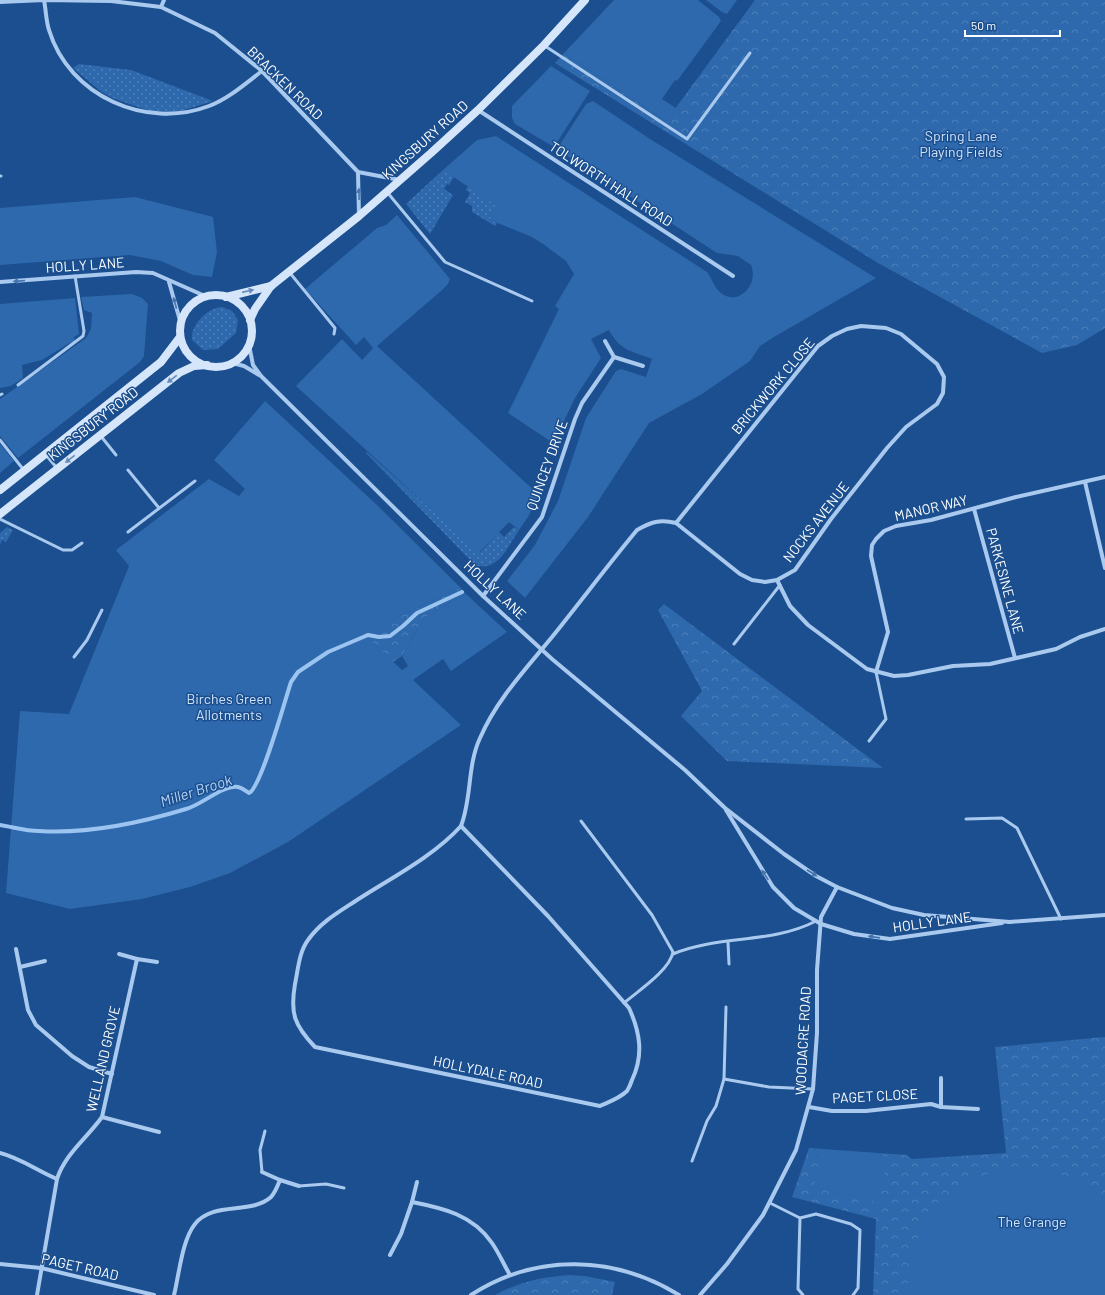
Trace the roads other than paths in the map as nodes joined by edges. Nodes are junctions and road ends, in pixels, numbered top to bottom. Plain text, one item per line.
1 (44, 0) edge
2 (164, 0) edge
3 (585, 0) edge
4 (0, 2) edge
5 (161, 7) junction
6 (544, 45) junction
7 (750, 53) dead end
8 (262, 71) junction
9 (478, 110) junction
10 (358, 172) junction
11 (401, 180) junction
12 (387, 192) junction
13 (359, 216) junction
14 (289, 271) junction
15 (75, 276) junction
16 (733, 276) dead end
17 (0, 282) edge
18 (169, 282) junction
19 (271, 286) junction
20 (206, 296) junction
21 (226, 296) junction
22 (532, 301) dead end
23 (250, 320) junction
24 (181, 324) junction
25 (334, 334) dead end
26 (180, 337) junction
27 (605, 341) dead end
28 (249, 345) junction
29 (614, 357) junction
30 (232, 362) junction
31 (207, 365) junction
32 (643, 366) dead end
33 (261, 376) junction
34 (18, 385) dead end
35 (937, 404) joint
36 (100, 435) junction
37 (0, 440) edge
38 (45, 454) junction
39 (116, 455) dead end
40 (58, 469) junction
41 (25, 470) junction
42 (128, 470) dead end
43 (1105, 477) edge
44 (195, 481) dead end
45 (1085, 482) junction
46 (0, 490) edge
47 (159, 508) junction
48 (974, 509) junction
49 (0, 514) edge
50 (0, 519) edge
51 (676, 523) junction
52 (128, 532) dead end
53 (82, 543) dead end
54 (1105, 568) edge
55 (777, 580) junction
56 (780, 585) junction
57 (483, 596) junction
58 (102, 610) dead end
59 (1105, 629) edge
60 (734, 644) dead end
61 (541, 649) junction
62 (74, 657) dead end
63 (1015, 658) junction
64 (876, 672) junction
65 (869, 741) dead end
66 (725, 808) junction
67 (966, 819) dead end
68 (581, 821) dead end
69 (461, 826) junction
70 (837, 886) junction
71 (1105, 915) edge
72 (1061, 918) junction
73 (816, 921) junction
74 (1010, 922) junction
75 (821, 924) junction
76 (728, 942) junction
77 (16, 949) dead end
78 (119, 954) dead end
79 (673, 954) junction
80 (137, 959) junction
81 (45, 961) dead end
82 (157, 962) dead end
83 (729, 964) dead end
84 (20, 967) junction
85 (624, 1003) junction
86 (726, 1007) dead end
87 (112, 1074) junction
88 (941, 1078) dead end
89 (724, 1079) junction
90 (813, 1090) junction
91 (809, 1107) junction
92 (941, 1107) junction
93 (978, 1110) dead end
94 (102, 1117) junction
95 (265, 1131) dead end
96 (159, 1132) dead end
97 (0, 1153) edge
98 (692, 1161) dead end
99 (262, 1172) joint
100 (57, 1179) junction
101 (280, 1180) junction
102 (417, 1182) dead end
103 (300, 1186) joint
104 (344, 1188) dead end
105 (412, 1202) junction
106 (770, 1203) junction
107 (800, 1218) junction
108 (390, 1255) dead end
109 (0, 1264) edge
110 (41, 1268) junction
111 (510, 1275) junction
112 (37, 1295) edge
113 (154, 1295) edge
114 (174, 1295) edge
115 (471, 1295) edge
116 (679, 1295) edge
117 (700, 1295) edge
118 (803, 1295) edge
119 (853, 1295) edge

1 - 4 street, BRACKEN ROAD
1 - 5 street, BRACKEN ROAD
1 - 8 street
2 - 5 street
3 - 6 street, KINGSBURY ROAD
5 - 8 street, BRACKEN ROAD
6 - 7 lane
6 - 9 street, KINGSBURY ROAD
8 - 10 street, BRACKEN ROAD
9 - 11 street, KINGSBURY ROAD
9 - 16 street, TOLWORTH HALL ROAD
10 - 11 street
13 -> 10 street
11 - 12 street, KINGSBURY ROAD
12 - 13 street, KINGSBURY ROAD
12 - 22 lane
13 - 14 street, KINGSBURY ROAD
14 - 19 street, KINGSBURY ROAD
14 - 25 lane
15 -> 17 street, HOLLY LANE
15 - 18 street, HOLLY LANE
15 - 34 lane
18 - 20 street, HOLLY LANE
24 -> 18 street
21 -> 19 street, KINGSBURY ROAD
19 - 23 street, KINGSBURY ROAD
20 - 21 street
20 - 24 street
21 - 23 street
23 - 28 street
24 - 26 street
26 - 31 street
26 - 38 street, KINGSBURY ROAD
27 - 29 street
28 - 30 street
28 - 33 street, HOLLY LANE
29 - 32 street
29 - 57 street, QUINCEY DRIVE
30 - 31 street
30 - 33 street, HOLLY LANE
31 -> 36 street, KINGSBURY ROAD
33 - 57 street, HOLLY LANE
35 - 51 street, BRICKWORK CLOSE
35 - 55 street, NOCKS AVENUE
36 - 39 lane
36 -> 40 street, KINGSBURY ROAD
37 - 41 lane
38 - 40 lane
38 - 41 street, KINGSBURY ROAD
40 - 49 street, KINGSBURY ROAD
41 - 46 street, KINGSBURY ROAD
42 - 47 lane
43 - 45 street, MANOR WAY
44 - 47 lane
45 - 48 street, MANOR WAY
45 - 54 street
47 - 52 lane
48 - 63 street, PARKESINE LANE
48 - 64 street, MANOR WAY
50 - 53 lane
51 - 55 street, NOCKS AVENUE
51 - 61 street
55 - 56 street
56 - 60 lane
56 - 64 street
57 - 61 street, HOLLY LANE
58 - 62 lane
59 - 63 street
61 - 66 street, HOLLY LANE
61 - 69 street, HOLLYDALE ROAD
63 - 64 street
64 - 65 lane
66 -> 70 street, HOLLY LANE
73 -> 66 street, HOLLY LANE
67 - 72 lane
68 - 79 lane
69 - 85 street, HOLLYDALE ROAD
69 - 85 street, HOLLYDALE ROAD
70 - 74 street, HOLLY LANE
70 - 75 street, WOODACRE ROAD
71 - 72 street, HOLLY LANE
72 - 74 street, HOLLY LANE
73 - 75 street, HOLLY LANE
73 - 76 lane
74 -> 75 street, HOLLY LANE
75 - 90 street, WOODACRE ROAD
76 - 79 lane
76 - 83 lane
77 - 84 street
78 - 80 street
79 - 85 lane
80 - 82 street
80 - 87 street, WELLAND GROVE
81 - 84 street
84 - 87 street
86 - 89 lane
87 - 94 street, WELLAND GROVE
88 - 92 street
89 - 90 lane
89 - 98 lane
90 - 91 street, WOODACRE ROAD
91 - 92 street, PAGET CLOSE
91 - 106 street, WOODACRE ROAD
92 - 93 street, PAGET CLOSE
94 - 96 street
94 - 100 street, WELLAND GROVE
95 - 99 lane
97 - 100 street
99 - 101 street
100 - 110 street, WELLAND GROVE
101 - 103 street
101 - 114 street
102 - 105 street
103 - 104 lane
105 - 108 street
105 - 111 street
106 - 107 lane
106 - 117 street, WOODACRE ROAD
107 - 118 lane
107 - 119 lane
109 - 110 street, PAGET ROAD
110 - 112 street, WELLAND GROVE
110 - 113 street, PAGET ROAD
111 - 115 street
111 - 116 street

